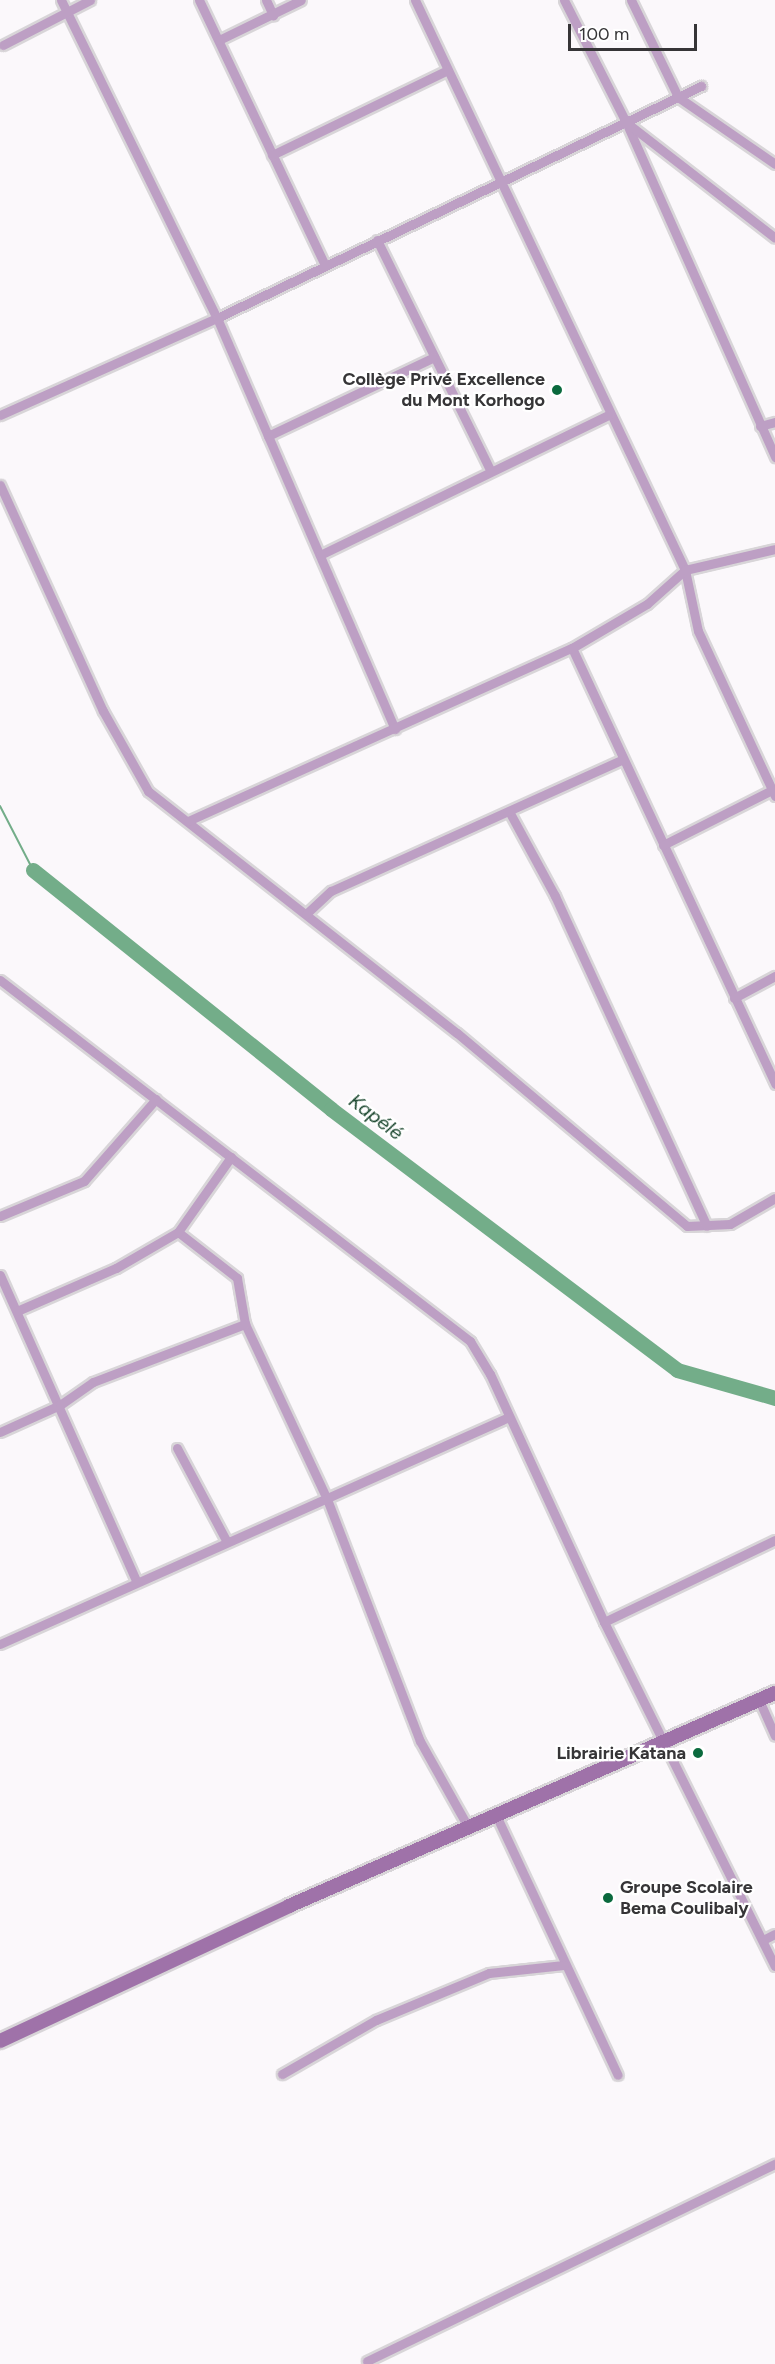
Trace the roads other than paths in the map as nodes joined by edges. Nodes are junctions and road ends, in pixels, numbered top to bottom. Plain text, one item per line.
1 (61, 0) edge
2 (90, 0) edge
3 (199, 0) edge
4 (266, 0) edge
5 (301, 0) edge
6 (415, 0) edge
7 (564, 0) edge
8 (631, 0) edge
9 (66, 12) junction
10 (273, 15) junction
11 (219, 40) junction
12 (3, 45) dead end
13 (448, 70) junction
14 (701, 86) dead end
15 (678, 97) junction
16 (626, 122) junction
17 (272, 155) junction
18 (775, 164) edge
19 (503, 182) junction
20 (775, 238) edge
21 (377, 240) junction
22 (325, 265) junction
23 (217, 318) junction
24 (435, 357) junction
25 (610, 414) junction
26 (0, 415) edge
27 (775, 422) edge
28 (760, 426) junction
29 (268, 436) junction
30 (775, 457) edge
31 (491, 472) junction
32 (0, 485) edge
33 (775, 549) edge
34 (320, 555) junction
35 (686, 570) junction
36 (572, 648) junction
37 (395, 729) junction
38 (623, 759) junction
39 (774, 793) edge
40 (510, 813) junction
41 (188, 821) junction
42 (663, 845) junction
43 (306, 914) junction
44 (775, 976) edge
45 (0, 981) edge
46 (734, 998) junction
47 (775, 1084) edge
48 (156, 1099) junction
49 (231, 1157) junction
50 (775, 1198) edge
51 (0, 1216) edge
52 (707, 1226) junction
53 (178, 1232) junction
54 (0, 1275) edge
55 (17, 1311) junction
56 (245, 1324) junction
57 (60, 1406) junction
58 (509, 1417) junction
59 (0, 1432) edge
60 (177, 1448) dead end
61 (327, 1499) junction
62 (775, 1540) edge
63 (227, 1542) junction
64 (137, 1582) junction
65 (604, 1622) junction
66 (0, 1644) edge
67 (775, 1693) edge
68 (759, 1700) junction
69 (775, 1736) edge
70 (664, 1742) junction
71 (495, 1813) junction
72 (468, 1827) junction
73 (775, 1934) edge
74 (764, 1940) junction
75 (564, 1965) junction
76 (775, 1966) edge
77 (0, 2041) edge
78 (282, 2074) dead end
79 (618, 2075) dead end
80 (775, 2164) edge
81 (367, 2361) dead end

1 - 9 street
2 - 9 street
3 - 11 street
4 - 10 street
5 - 10 street
6 - 13 street
7 - 16 street
8 - 15 street
9 - 12 street
9 - 23 street
10 - 11 street
11 - 17 street
13 - 17 street
13 - 19 street
14 - 15 street
15 - 16 street
15 - 18 street
16 - 19 street
16 - 20 street
16 - 28 street
17 - 22 street
19 - 21 street
19 - 25 street
21 - 22 street
21 - 24 street
22 - 23 street
23 - 26 street
23 - 29 street
24 - 29 street
24 - 31 street
25 - 31 street
25 - 35 street
27 - 28 street
28 - 30 street
29 - 34 street
31 - 34 street
32 - 41 street
33 - 35 street
34 - 37 street
35 - 36 street
35 - 39 street
36 - 37 street
36 - 38 street
37 - 41 street
38 - 40 street
38 - 42 street
39 - 42 street
40 - 43 street
40 - 52 street
41 - 43 street
42 - 46 street
43 - 52 street
44 - 46 street
45 - 48 street
46 - 47 street
48 - 49 street
48 - 51 street
49 - 53 street
49 - 58 street
50 - 52 street
53 - 55 street
53 - 56 street
54 - 55 street
55 - 57 street
56 - 57 street
56 - 61 street
57 - 59 street
57 - 64 street
58 - 61 street
58 - 65 street
60 - 63 street
61 - 63 street
61 - 72 street
62 - 65 street
63 - 64 street
64 - 66 street
65 - 70 street
67 - 68 street
68 - 69 street
68 - 70 street
70 - 71 street
70 - 74 street
71 - 72 street
71 - 75 street
72 - 77 street
73 - 74 street
74 - 76 street
75 - 78 street
75 - 79 street
80 - 81 street

